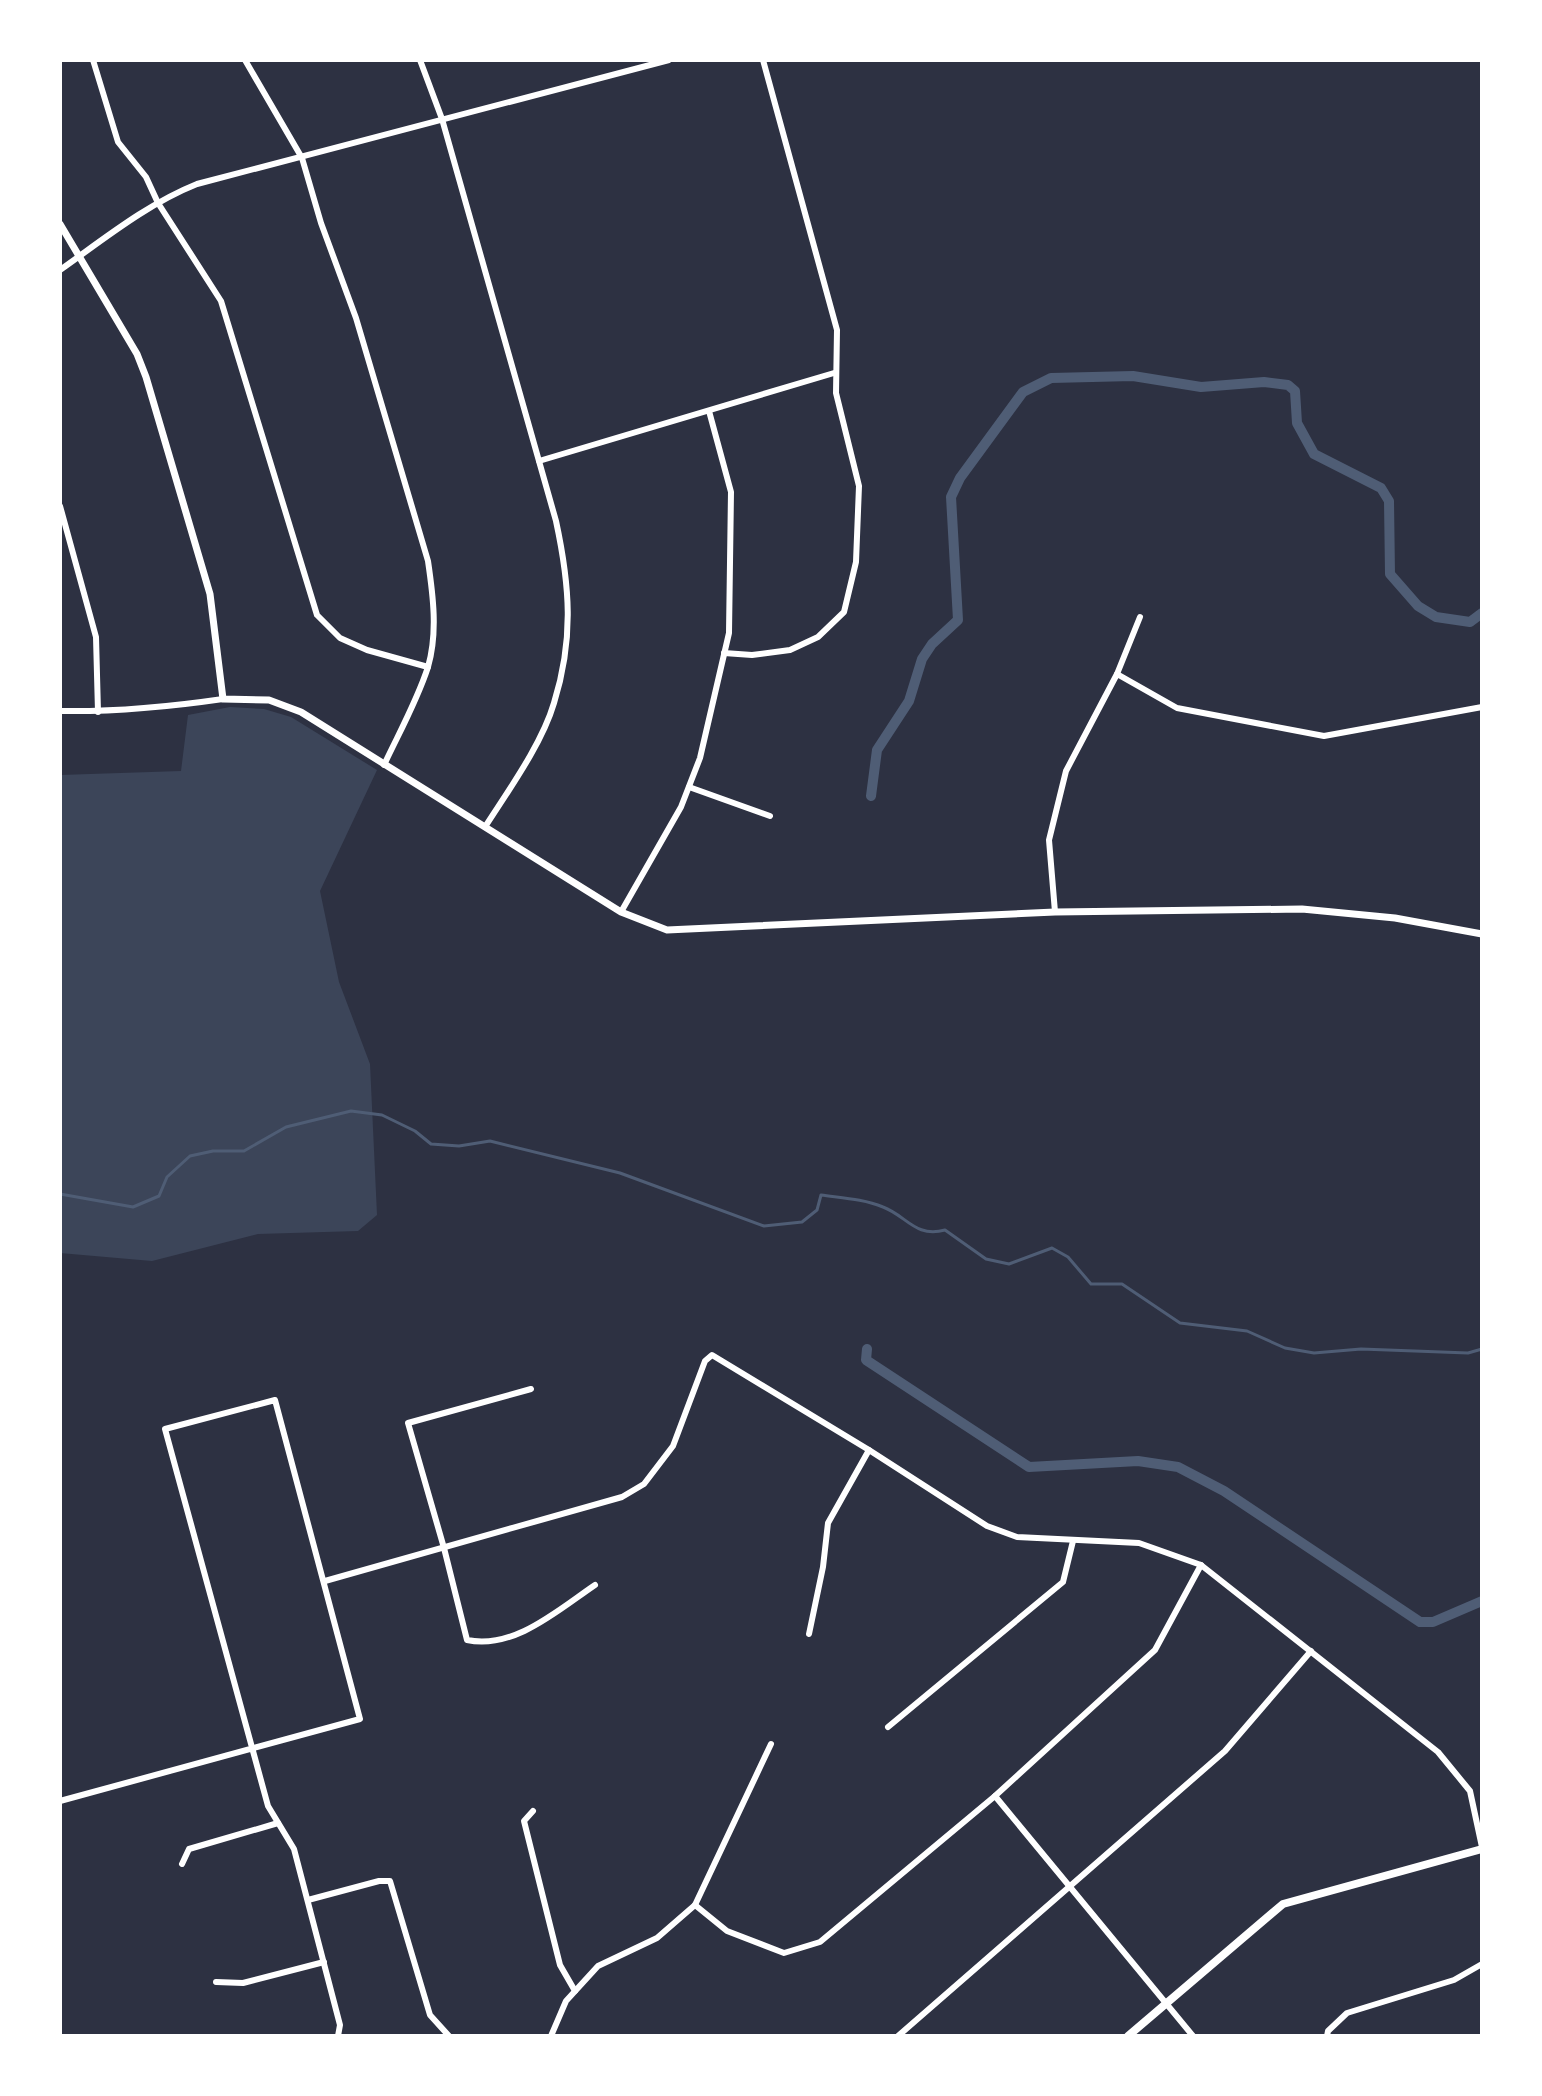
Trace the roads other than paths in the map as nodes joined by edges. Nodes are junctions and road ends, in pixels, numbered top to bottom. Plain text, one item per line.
1 (93, 60) edge
2 (245, 60) edge
3 (420, 60) edge
4 (631, 60) edge
5 (669, 60) edge
6 (763, 60) edge
7 (633, 69) junction
8 (442, 119) junction
9 (302, 158) junction
10 (158, 203) junction
11 (60, 224) edge
12 (81, 256) junction
13 (60, 270) edge
14 (834, 373) junction
15 (709, 411) junction
16 (539, 461) junction
17 (60, 506) edge
18 (1140, 617) dead end
19 (724, 653) junction
20 (428, 667) junction
21 (1117, 674) junction
22 (223, 699) junction
23 (1482, 707) edge
24 (60, 711) edge
25 (98, 712) junction
26 (384, 765) junction
27 (689, 787) junction
28 (770, 816) dead end
29 (485, 827) junction
30 (621, 912) junction
31 (1055, 912) junction
32 (1482, 934) edge
33 (531, 1389) dead end
34 (869, 1450) junction
35 (1073, 1541) junction
36 (444, 1548) junction
37 (1201, 1565) junction
38 (325, 1581) junction
39 (595, 1585) dead end
40 (809, 1634) dead end
41 (1311, 1651) junction
42 (888, 1727) dead end
43 (771, 1744) dead end
44 (252, 1751) junction
45 (995, 1796) junction
46 (60, 1801) edge
47 (533, 1811) dead end
48 (278, 1823) junction
49 (1482, 1848) edge
50 (182, 1864) dead end
51 (1068, 1887) junction
52 (308, 1900) junction
53 (695, 1905) junction
54 (324, 1962) junction
55 (1482, 1964) edge
56 (216, 1982) dead end
57 (575, 1991) junction
58 (1167, 2002) junction
59 (338, 2036) edge
60 (449, 2036) edge
61 (551, 2036) edge
62 (898, 2036) edge
63 (1128, 2036) edge
64 (1193, 2036) edge
65 (1327, 2036) edge

1 - 10 street
2 - 9 street
3 - 8 street
4 - 7 street
5 - 7 street
6 - 14 street
7 - 8 street
8 - 9 street
8 - 16 street
9 - 10 street
9 - 20 street
10 - 12 street
10 - 20 street
11 - 12 street
12 - 13 street
12 - 22 street
14 - 15 street
14 - 19 street
15 - 16 street
15 - 19 street
16 - 29 street
17 - 25 street
18 - 21 street
19 - 27 street
20 - 26 street
21 - 23 street
21 - 31 street
22 - 25 street
22 - 26 street
24 - 25 street
26 - 29 street
27 - 28 street
27 - 30 street
29 - 30 street
30 - 31 street
31 - 32 street
33 - 36 street
34 - 35 street
34 - 36 street
34 - 40 street
35 - 37 street
35 - 42 street
36 - 38 street
36 - 39 street
37 - 41 street
37 - 45 street
38 - 44 street
38 - 44 street
41 - 49 street
41 - 51 street
43 - 53 street
44 - 46 street
44 - 48 street
45 - 51 street
45 - 53 street
47 - 57 street
48 - 50 street
48 - 52 street
49 - 58 main road
51 - 58 street
51 - 62 street
52 - 54 street
52 - 60 street
53 - 57 street
54 - 56 street
54 - 59 street
55 - 65 street
57 - 61 street
58 - 63 main road
58 - 64 street

